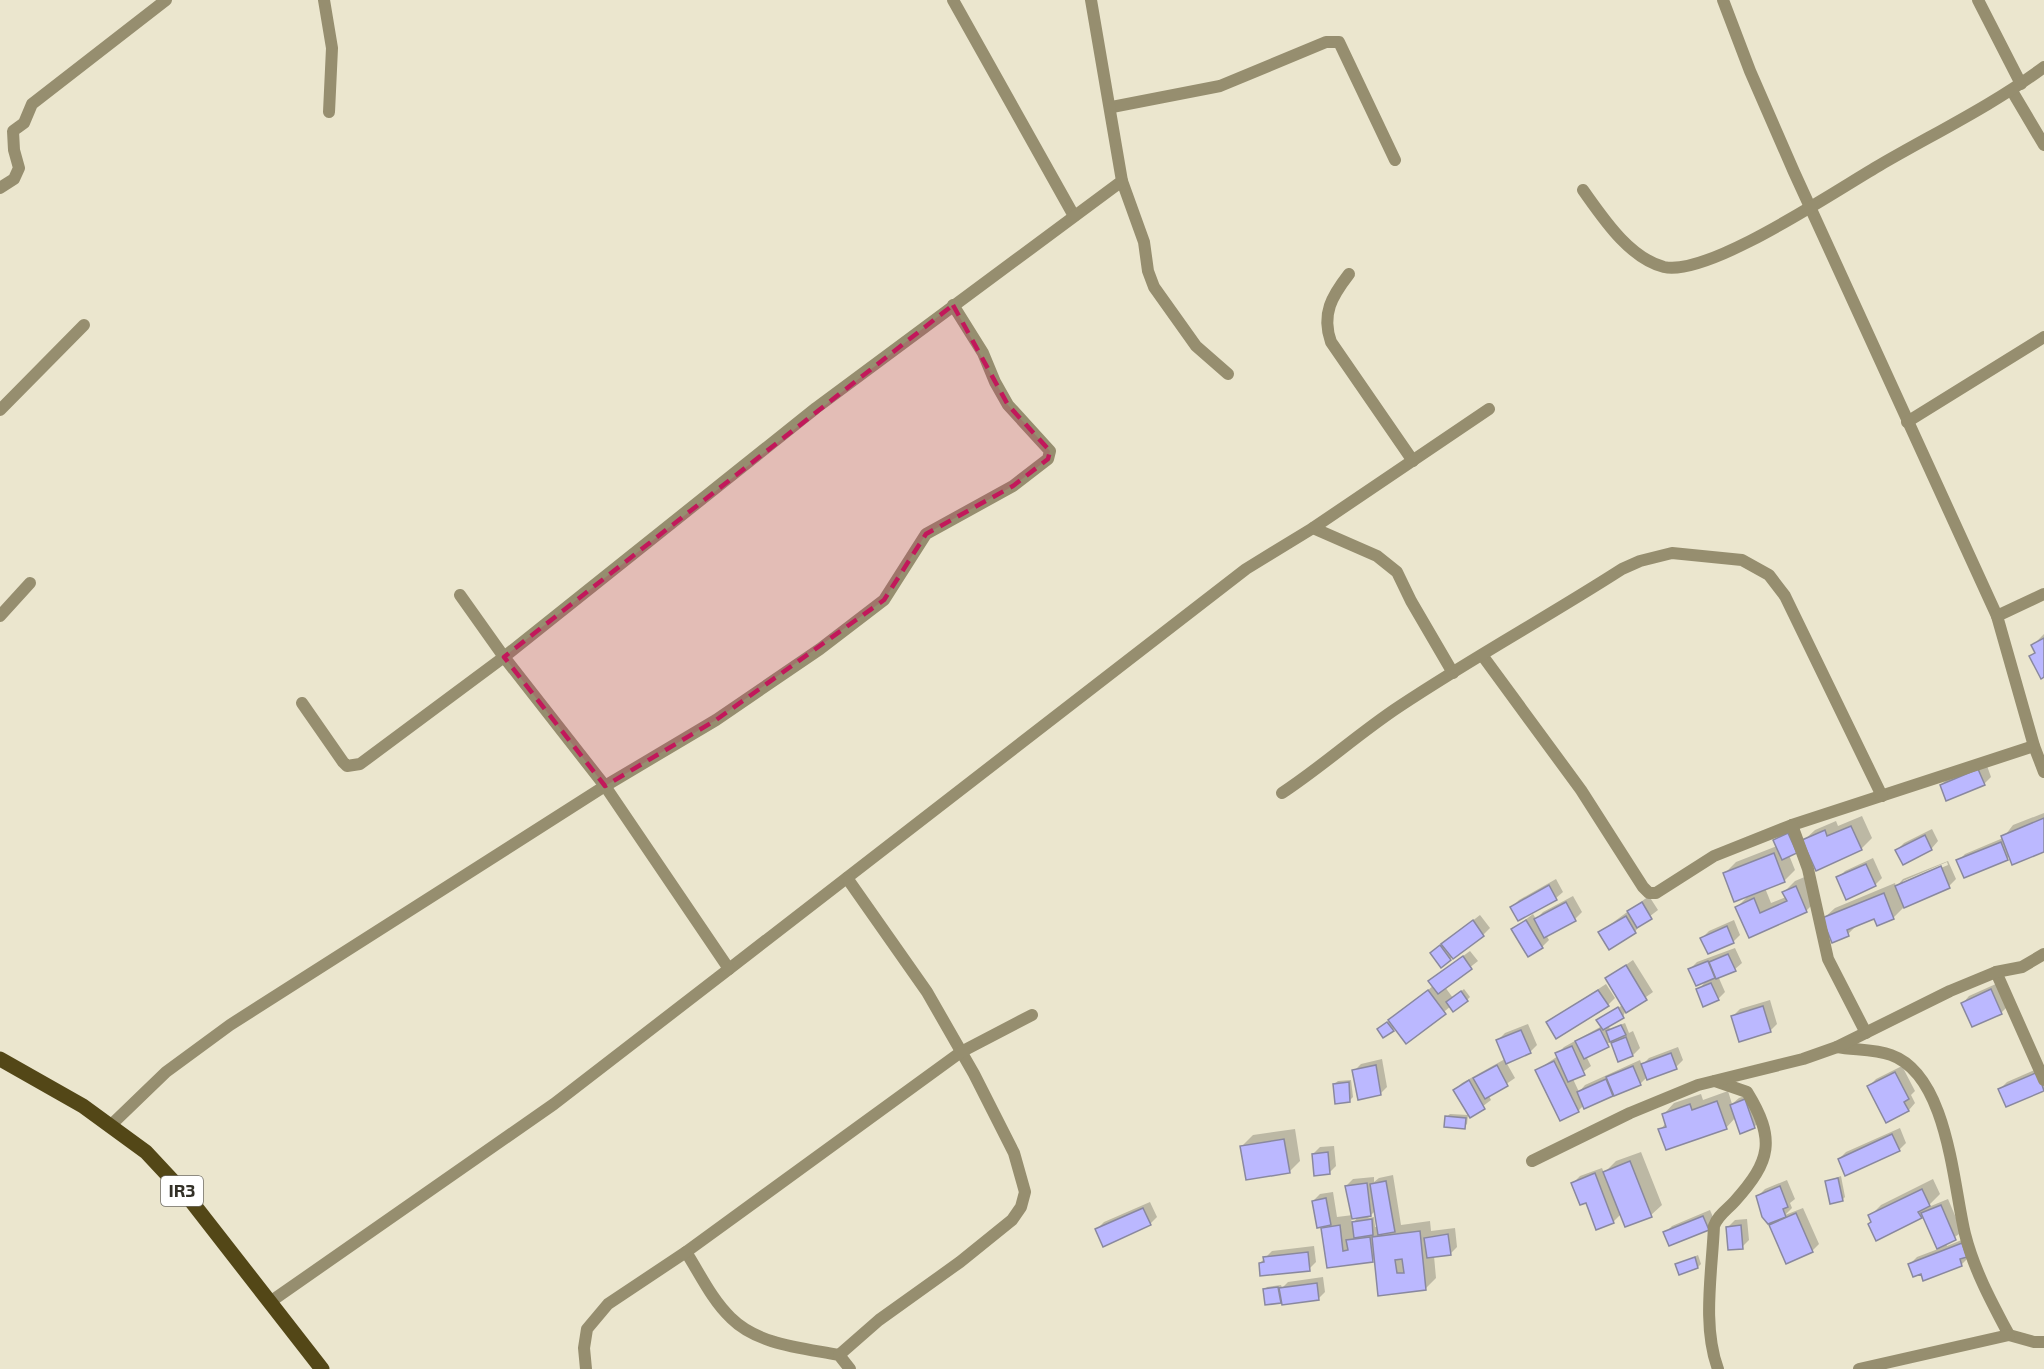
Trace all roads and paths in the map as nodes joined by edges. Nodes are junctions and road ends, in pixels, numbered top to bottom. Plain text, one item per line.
1 (166, 0) edge
2 (324, 0) edge
3 (953, 0) edge
4 (1091, 0) edge
5 (1723, 0) edge
6 (1978, 0) edge
7 (2044, 67) edge
8 (2017, 87) junction
9 (1112, 107) junction
10 (329, 112) dead end
11 (2044, 146) edge
12 (1395, 160) dead end
13 (1122, 181) junction
14 (0, 188) edge
15 (1583, 190) dead end
16 (1812, 208) junction
17 (1074, 216) junction
18 (1349, 274) dead end
19 (953, 305) junction
20 (84, 325) dead end
21 (2044, 337) edge
22 (1228, 374) dead end
23 (1489, 409) dead end
24 (0, 410) edge
25 (1907, 422) junction
26 (1413, 461) junction
27 (1313, 528) junction
28 (30, 583) dead end
29 (2044, 594) edge
30 (460, 595) dead end
31 (0, 616) edge
32 (1997, 616) junction
33 (1482, 655) junction
34 (504, 657) junction
35 (1453, 672) junction
36 (302, 703) dead end
37 (2034, 746) junction
38 (2044, 772) edge
39 (605, 786) junction
40 (1282, 793) dead end
41 (1882, 796) junction
42 (1792, 825) junction
43 (847, 878) junction
44 (2044, 954) edge
45 (729, 969) junction
46 (1996, 972) junction
47 (1032, 1015) dead end
48 (1866, 1033) junction
49 (1837, 1047) junction
50 (961, 1052) junction
51 (0, 1059) edge
52 (2044, 1080) edge
53 (1716, 1081) junction
54 (110, 1126) junction
55 (1532, 1161) dead end
56 (686, 1252) junction
57 (270, 1302) junction
58 (2008, 1335) junction
59 (2044, 1342) edge
60 (839, 1355) junction
61 (322, 1369) edge
62 (586, 1369) edge
63 (850, 1369) edge
64 (1718, 1369) edge
65 (1859, 1369) edge

1 - 14 street
2 - 10 street
3 - 17 street
4 - 9 street
5 - 16 street
6 - 8 street
7 - 8 street
8 - 11 street
8 - 16 street
9 - 12 street
9 - 13 street
13 - 17 street
13 - 22 street
15 - 16 street
16 - 25 street
17 - 19 street
18 - 26 street
19 - 34 street
19 - 39 street
20 - 24 street
21 - 25 street
23 - 26 street
25 - 32 street
26 - 27 street
27 - 35 street
27 - 43 street
28 - 31 street
29 - 32 street
30 - 34 street
32 - 37 street
33 - 35 street
33 - 41 street
33 - 42 street
34 - 36 street
34 - 39 street
35 - 40 street
37 - 38 street
37 - 41 street
39 - 45 street
39 - 54 street
41 - 42 street
42 - 48 street
43 - 45 street
43 - 50 street
44 - 46 street
45 - 57 street
46 - 48 street
46 - 52 street
47 - 50 street
48 - 49 street
49 - 53 street
49 - 58 street
50 - 56 street
50 - 60 street
51 - 54 main road, IR3
53 - 55 street
53 - 64 street
54 - 57 main road, IR3
56 - 60 street
56 - 62 street
57 - 61 main road, IR3
58 - 59 street
58 - 65 street
60 - 63 street

